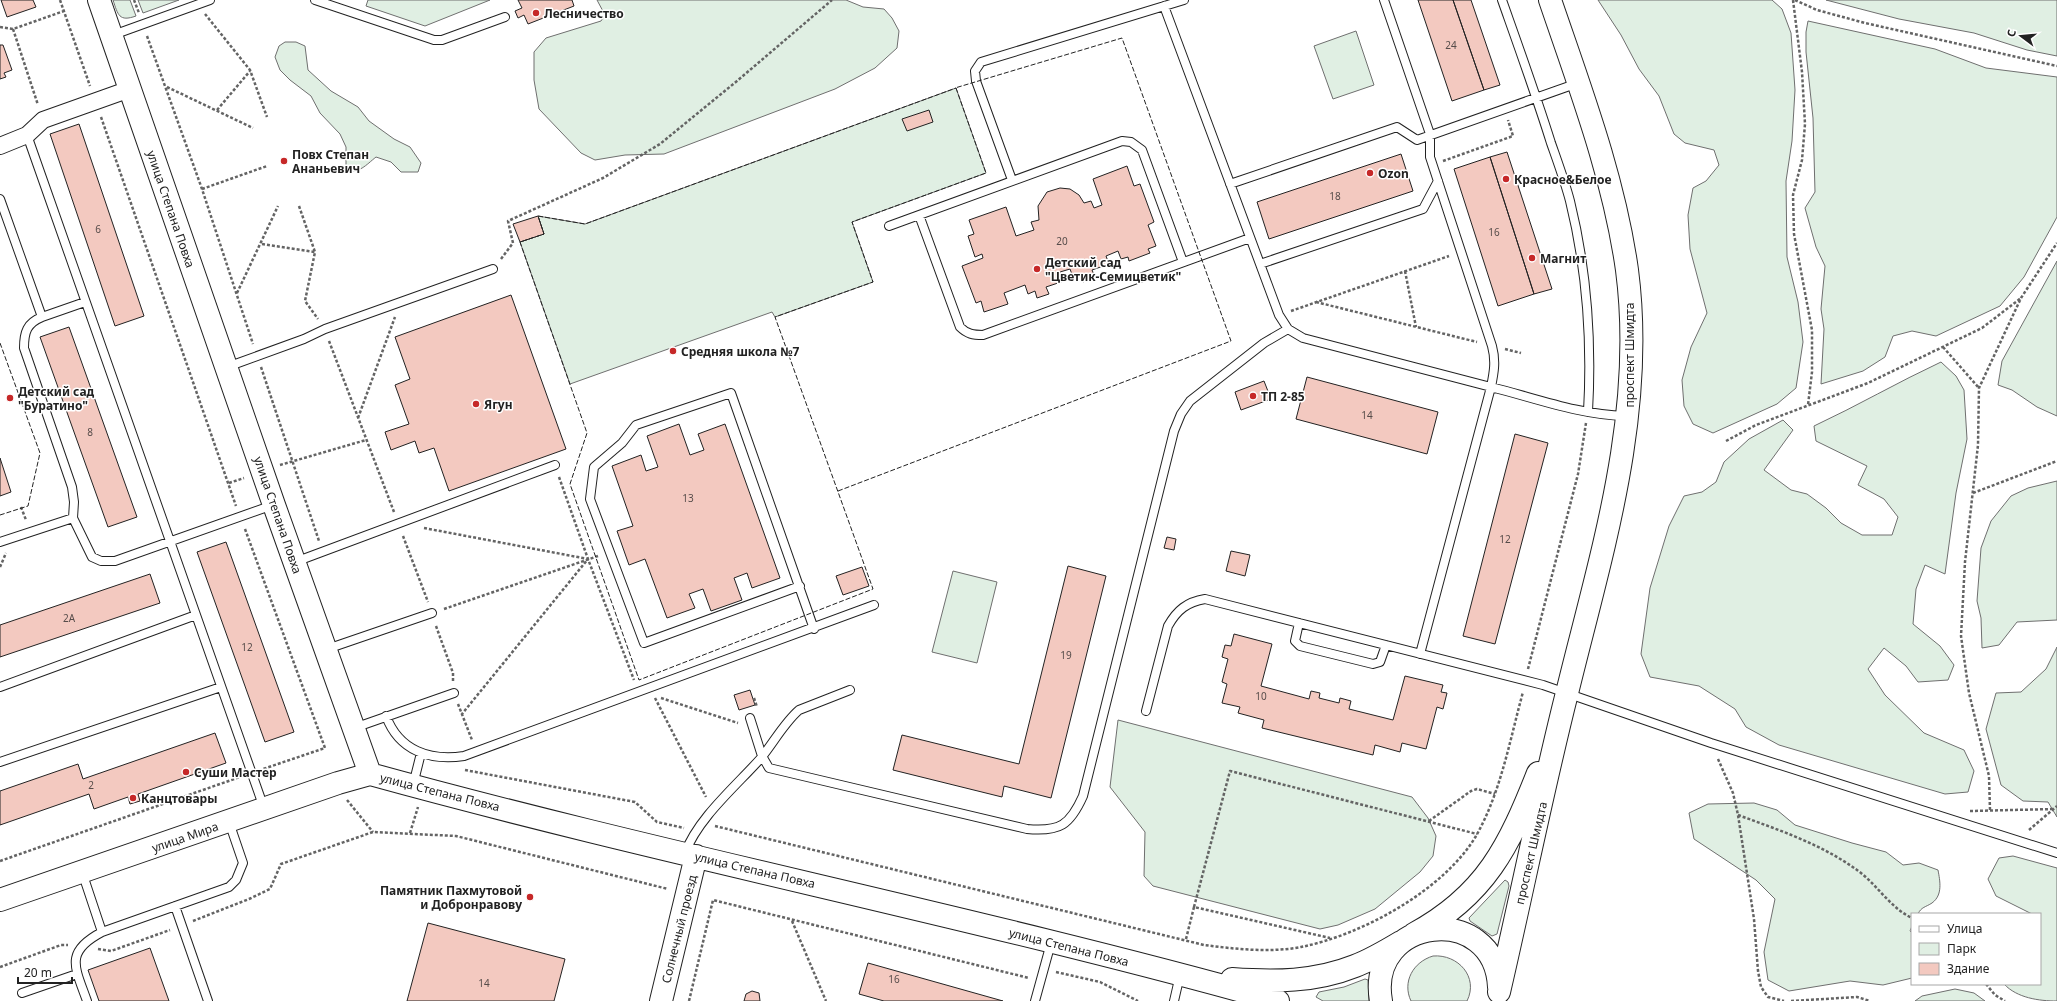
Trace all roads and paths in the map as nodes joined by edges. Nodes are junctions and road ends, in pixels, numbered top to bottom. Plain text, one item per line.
1 (60, 0) edge
2 (99, 0) edge
3 (134, 0) edge
4 (209, 0) edge
5 (315, 0) edge
6 (832, 0) edge
7 (1184, 0) edge
8 (1384, 0) edge
9 (1502, 0) edge
10 (1550, 0) edge
11 (1794, 0) edge
12 (334, 3) edge
13 (197, 5) junction
14 (1164, 6) junction
15 (64, 11) junction
16 (505, 17) dead end
17 (143, 24) junction
18 (0, 27) edge
19 (13, 29) junction
20 (112, 36) junction
21 (2057, 66) edge
22 (250, 70) junction
23 (1579, 83) junction
24 (166, 87) junction
25 (130, 89) junction
26 (1537, 98) junction
27 (96, 102) junction
28 (217, 110) junction
29 (267, 117) dead end
30 (1515, 117) dead end
31 (43, 120) junction
32 (253, 128) dead end
33 (1430, 134) junction
34 (27, 135) junction
35 (0, 146) edge
36 (1443, 161) dead end
37 (267, 166) dead end
38 (1012, 180) junction
39 (1438, 181) junction
40 (1230, 184) junction
41 (202, 189) junction
42 (0, 199) edge
43 (278, 206) dead end
44 (299, 206) dead end
45 (918, 215) junction
46 (889, 226) dead end
47 (1250, 238) junction
48 (2057, 243) edge
49 (262, 244) junction
50 (315, 252) junction
51 (1461, 252) junction
52 (1183, 262) junction
53 (1260, 264) junction
54 (493, 269) joint
55 (1405, 271) junction
56 (237, 293) junction
57 (2021, 298) junction
58 (85, 302) junction
59 (401, 302) junction
60 (1316, 302) junction
61 (1279, 315) junction
62 (42, 317) junction
63 (1416, 327) junction
64 (325, 329) junction
65 (1288, 329) junction
66 (1492, 346) junction
67 (1943, 346) junction
68 (1521, 353) dead end
69 (257, 357) junction
70 (226, 367) junction
71 (1491, 387) junction
72 (1979, 388) junction
73 (1808, 405) junction
74 (1588, 412) junction
75 (1628, 416) junction
76 (358, 418) junction
77 (366, 440) junction
78 (1726, 441) dead end
79 (293, 460) junction
80 (2057, 461) edge
81 (555, 465) joint
82 (263, 471) junction
83 (229, 483) junction
84 (1974, 493) junction
85 (274, 505) junction
86 (240, 517) junction
87 (73, 518) junction
88 (398, 523) junction
89 (169, 541) junction
90 (0, 542) edge
91 (323, 552) junction
92 (610, 553) junction
93 (588, 559) junction
94 (294, 563) junction
95 (800, 586) junction
96 (874, 605) dead end
97 (432, 613) junction
98 (196, 615) junction
99 (1299, 623) junction
100 (814, 629) junction
101 (1386, 645) junction
102 (325, 650) junction
103 (1420, 654) junction
104 (1526, 680) junction
105 (0, 687) edge
106 (221, 687) junction
107 (850, 690) dead end
108 (639, 692) junction
109 (1567, 692) junction
110 (454, 693) junction
111 (654, 696) junction
112 (1146, 711) dead end
113 (462, 714) junction
114 (1562, 714) junction
115 (386, 716) junction
116 (750, 718) dead end
117 (353, 728) junction
118 (753, 728) junction
119 (1711, 743) junction
120 (477, 752) junction
121 (421, 753) junction
122 (762, 756) junction
123 (0, 762) edge
124 (459, 769) dead end
125 (252, 773) junction
126 (370, 774) junction
127 (1494, 794) junction
128 (343, 795) dead end
129 (416, 795) junction
130 (264, 808) junction
131 (2056, 808) edge
132 (1968, 810) dead end
133 (1990, 810) junction
134 (713, 811) junction
135 (1738, 815) junction
136 (229, 822) junction
137 (1429, 822) junction
138 (703, 823) junction
139 (696, 831) junction
140 (373, 832) junction
141 (410, 833) junction
142 (1477, 834) junction
143 (2016, 840) junction
144 (2057, 853) edge
145 (691, 855) junction
146 (0, 861) edge
147 (82, 872) junction
148 (672, 890) dead end
149 (0, 900) edge
150 (175, 906) junction
151 (1194, 907) junction
152 (1911, 918) edge
153 (792, 921) junction
154 (182, 926) junction
155 (102, 932) junction
156 (1408, 938) junction
157 (1186, 939) junction
158 (1332, 939) junction
159 (1051, 942) junction
160 (79, 946) junction
161 (0, 967) edge
162 (77, 974) junction
163 (1042, 975) junction
164 (1185, 975) junction
165 (1987, 985) edge
166 (22, 993) dead end
167 (1498, 997) edge
168 (87, 1001) edge
169 (208, 1001) edge
170 (661, 1001) edge
171 (689, 1001) edge
172 (826, 1001) edge
173 (1035, 1001) edge
174 (1138, 1001) edge
175 (1174, 1001) edge
176 (1278, 1001) edge
177 (1381, 1001) edge
178 (1784, 1001) edge
179 (1791, 1001) edge
180 (1870, 1001) edge
181 (2005, 1001) edge

1 - 15 path
2 - 20 street, улица Степана Повха
3 - 17 path
4 - 13 lane
5 - 12 lane
6 - 54 path
7 - 14 lane
8 - 33 lane
9 - 26 lane
10 - 23 street, проспект Шмидта
11 - 21 path
11 - 73 path
12 - 16 lane
13 - 17 lane
13 - 22 path
14 - 38 lane
14 - 40 lane
15 - 19 path
15 - 27 path
17 - 20 lane
17 - 24 path
18 - 19 path
19 - 31 path
20 - 25 street, улица Степана Повха
22 - 28 path
22 - 29 path
23 - 26 lane
23 - 75 street, проспект Шмидта
24 - 28 path
24 - 41 path
25 - 27 street
25 - 70 street, улица Степана Повха
26 - 33 lane
26 - 74 lane
27 - 31 street
27 - 83 path
28 - 32 path
30 - 36 path
31 - 34 street
33 - 39 lane
33 - 40 lane
34 - 35 street
34 - 58 lane
37 - 41 path
38 - 45 lane
38 - 52 lane
39 - 51 lane
39 - 53 lane
40 - 47 lane
41 - 56 path
42 - 62 lane
43 - 49 path
44 - 50 path
45 - 46 lane
45 - 52 lane
47 - 52 lane
47 - 53 lane
48 - 57 path
49 - 50 path
49 - 56 path
50 - 64 path
51 - 55 path
51 - 66 lane
53 - 61 lane
54 - 59 lane
55 - 60 path
55 - 63 path
56 - 69 path
57 - 67 path
57 - 72 path
58 - 62 lane
58 - 89 lane
59 - 64 lane
59 - 76 path
60 - 61 path
60 - 63 path
61 - 65 lane
62 - 87 lane
63 - 66 path
64 - 69 lane
64 - 76 path
65 - 71 lane
65 - 122 lane
66 - 68 path
66 - 71 lane
67 - 72 path
67 - 73 path
69 - 70 lane
69 - 79 path
70 - 82 street, улица Степана Повха
71 - 74 lane
71 - 103 lane
72 - 84 path
73 - 78 path
74 - 75 lane
74 - 104 path
75 - 109 street, проспект Шмидта
76 - 77 path
77 - 79 path
77 - 88 path
79 - 82 path
79 - 91 path
80 - 84 path
81 - 88 lane
81 - 93 path
82 - 83 path
82 - 85 street, улица Степана Повха
83 - 86 path
84 - 133 path
85 - 86 lane
85 - 94 street, улица Степана Повха
86 - 89 lane
86 - 125 path
87 - 89 lane
87 - 90 lane
88 - 91 lane
88 - 93 path
88 - 97 path
89 - 98 lane
91 - 94 lane
92 - 93 path
92 - 95 lane
92 - 95 lane
93 - 97 path
93 - 108 path
93 - 113 path
94 - 102 street, улица Степана Повха
95 - 100 lane
96 - 100 lane
97 - 102 lane
97 - 110 path
98 - 105 lane
98 - 106 lane
99 - 101 lane
99 - 101 lane
99 - 112 lane
100 - 108 lane
101 - 103 lane
102 - 117 street, улица Степана Повха
103 - 104 lane
104 - 109 lane
104 - 127 path
106 - 123 lane
106 - 125 lane
107 - 122 lane
108 - 111 path
108 - 120 lane
109 - 114 street, проспект Шмидта
109 - 119 lane
110 - 113 path
110 - 115 lane
111 - 118 path
111 - 134 path
113 - 120 path
114 - 156 street, проспект Шмидта
114 - 167 street, проспект Шмидта
115 - 117 lane
115 - 121 lane
116 - 118 lane
117 - 126 street, улица Степана Повха
118 - 122 lane
119 - 135 path
119 - 143 lane
120 - 121 lane
121 - 129 lane
122 - 134 lane
124 - 139 path
125 - 130 lane
125 - 146 path
126 - 129 street, улица Степана Повха
126 - 130 street, улица Мира
127 - 137 path
127 - 142 path
128 - 140 path
129 - 141 path
129 - 145 street, улица Степана Повха
130 - 136 street, улица Мира
131 - 133 path
131 - 143 path
132 - 133 path
134 - 138 lane
135 - 152 path
135 - 178 path
136 - 147 street, улица Мира
136 - 150 lane
137 - 142 path
137 - 151 path
138 - 139 lane
138 - 157 path
139 - 145 lane
140 - 141 path
140 - 154 path
141 - 148 path
142 - 158 path
143 - 144 lane
145 - 159 street, улица Степана Повха
145 - 170 street, Солнечный проезд
147 - 149 street, улица Мира
147 - 155 lane
150 - 154 lane
150 - 155 lane
151 - 157 path
151 - 158 path
153 - 163 path
153 - 171 path
153 - 172 path
154 - 160 path
154 - 169 lane
155 - 160 lane
156 - 164 street, улица Степана Повха
156 - 167 street
156 - 177 street
157 - 158 path
159 - 163 lane
159 - 164 street, улица Степана Повха
160 - 161 path
160 - 162 lane
162 - 166 lane
162 - 168 lane
163 - 173 lane
163 - 174 path
164 - 175 lane
164 - 176 street, улица Степана Повха
165 - 181 path
179 - 180 path

